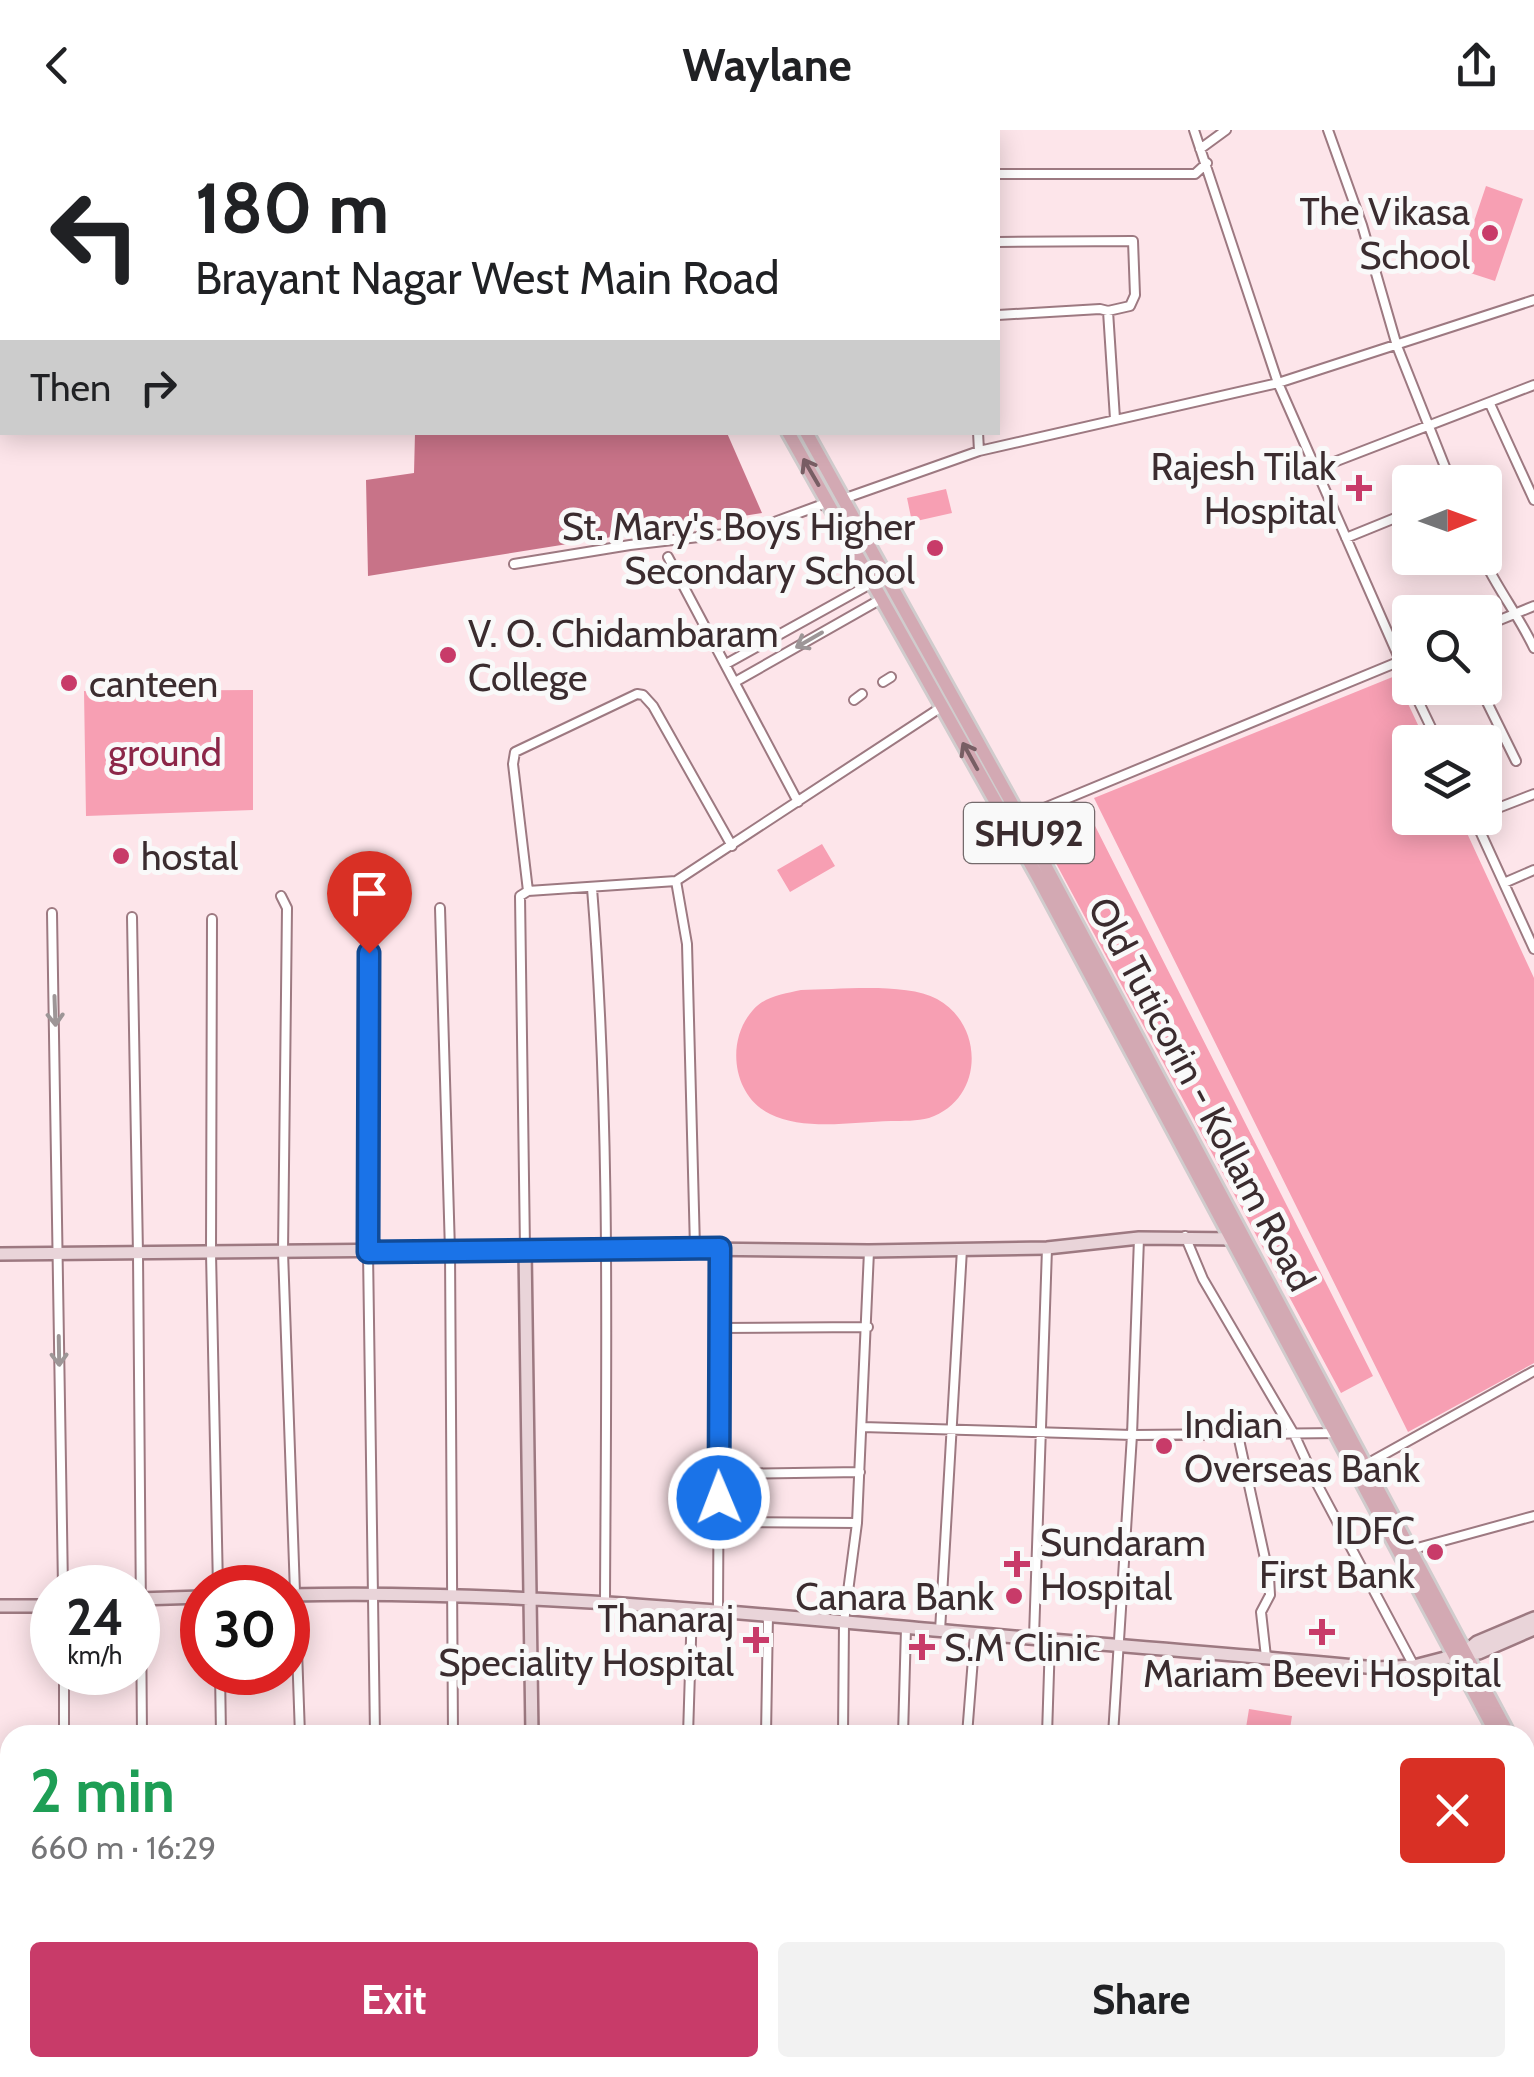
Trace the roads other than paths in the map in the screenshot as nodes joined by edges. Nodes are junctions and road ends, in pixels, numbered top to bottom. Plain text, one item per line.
1 (1194, 130) edge
2 (1226, 130) edge
3 (1328, 130) edge
4 (1200, 148) junction
5 (1207, 163) junction
6 (1000, 174) edge
7 (1000, 242) edge
8 (1534, 300) edge
9 (1108, 311) junction
10 (1000, 315) edge
11 (1397, 346) junction
12 (1278, 383) junction
13 (1534, 386) edge
14 (1490, 404) junction
15 (1115, 420) junction
16 (1430, 424) junction
17 (790, 435) edge
18 (808, 435) edge
19 (978, 435) edge
20 (979, 450) junction
21 (1445, 465) edge
22 (1316, 470) junction
23 (842, 499) junction
24 (1534, 500) edge
25 (828, 502) junction
26 (1392, 519) edge
27 (1346, 538) junction
28 (668, 556) dead end
29 (514, 564) dead end
30 (1491, 575) edge
31 (874, 582) junction
32 (882, 598) junction
33 (1534, 606) edge
34 (1517, 613) junction
35 (1502, 619) edge
36 (1392, 644) edge
37 (1534, 648) edge
38 (726, 664) junction
39 (1392, 665) edge
40 (735, 682) junction
41 (948, 702) junction
42 (1488, 705) edge
43 (1516, 762) dead end
44 (1534, 794) edge
45 (798, 802) junction
46 (1502, 806) edge
47 (1020, 818) junction
48 (1482, 835) edge
49 (732, 846) junction
50 (1534, 870) edge
51 (676, 881) junction
52 (1504, 883) junction
53 (592, 888) junction
54 (528, 891) junction
55 (281, 896) dead end
56 (440, 908) dead end
57 (52, 913) dead end
58 (369, 916) dead end
59 (132, 917) dead end
60 (212, 919) dead end
61 (1533, 946) edge
62 (1186, 1236) junction
63 (1140, 1238) junction
64 (1239, 1239) junction
65 (605, 1248) junction
66 (695, 1248) junction
67 (720, 1248) junction
68 (1047, 1248) junction
69 (525, 1249) junction
70 (962, 1250) junction
71 (450, 1251) junction
72 (869, 1251) junction
73 (212, 1252) junction
74 (283, 1252) junction
75 (368, 1252) junction
76 (57, 1253) junction
77 (0, 1254) edge
78 (138, 1254) junction
79 (868, 1327) junction
80 (719, 1328) junction
81 (1534, 1371) edge
82 (862, 1427) junction
83 (953, 1431) junction
84 (1342, 1433) junction
85 (1040, 1434) junction
86 (1294, 1434) junction
87 (1238, 1435) junction
88 (1132, 1436) junction
89 (1365, 1465) junction
90 (860, 1472) junction
91 (718, 1474) junction
92 (1534, 1516) edge
93 (720, 1522) junction
94 (857, 1523) junction
95 (1410, 1550) junction
96 (64, 1565) edge
97 (139, 1565) edge
98 (218, 1565) edge
99 (291, 1565) edge
100 (374, 1592) junction
101 (310, 1594) edge
102 (452, 1595) junction
103 (530, 1596) junction
104 (605, 1602) junction
105 (0, 1606) edge
106 (30, 1606) edge
107 (692, 1608) junction
108 (718, 1610) junction
109 (768, 1614) junction
110 (1534, 1618) edge
111 (844, 1622) junction
112 (906, 1628) junction
113 (1534, 1629) edge
114 (940, 1631) junction
115 (975, 1633) junction
116 (1034, 1637) junction
117 (1050, 1640) junction
118 (1118, 1644) junction
119 (1459, 1654) junction
120 (1266, 1656) junction
121 (1414, 1666) junction
122 (64, 1695) edge
123 (141, 1695) edge
124 (220, 1695) edge
125 (298, 1695) edge
126 (64, 1725) edge
127 (142, 1725) edge
128 (221, 1725) edge
129 (299, 1725) edge
130 (375, 1725) edge
131 (453, 1725) edge
132 (532, 1725) edge
133 (688, 1725) edge
134 (766, 1725) edge
135 (843, 1725) edge
136 (903, 1725) edge
137 (969, 1725) edge
138 (1046, 1725) edge
139 (1114, 1725) edge
140 (1492, 1725) edge

1 - 4 street
2 - 4 street
3 - 11 street
4 - 5 street
5 - 6 street
5 - 12 street
7 - 9 street
8 - 11 street
9 - 10 street
9 - 15 street
11 - 12 street
11 - 16 street
12 - 15 street
12 - 22 street
13 - 14 street
14 - 16 street
14 - 24 street
15 - 20 street
16 - 21 street
16 - 22 street
25 -> 17 main road
18 - 23 main road, Old Tuticorin - Kollam Road / SHU92
19 - 20 street
20 - 23 street
22 - 27 street
23 - 25 street
23 - 41 main road, Old Tuticorin - Kollam Road / SHU92
25 - 29 street
25 - 31 main road
26 - 27 street
27 - 36 street
28 - 38 street
30 - 34 street
31 - 32 main road
31 - 38 street
32 -> 40 street
32 - 41 main road
33 - 34 street
34 - 35 street
34 - 37 street
38 - 40 street
39 - 47 street
40 - 45 street
41 - 45 street
41 - 47 main road, Old Tuticorin - Kollam Road / SHU92
64 -> 41 main road
42 - 43 street
44 - 46 street
45 - 49 street
47 - 64 main road, Old Tuticorin - Kollam Road / SHU92
48 - 52 street
49 - 51 street
49 - 54 street
50 - 52 street
51 - 53 street
51 - 66 street
52 - 61 street
53 - 54 street
53 - 65 street
54 - 69 street
55 - 74 street
56 - 71 street
57 -> 76 street
58 - 75 street
59 - 78 street
60 - 73 street
62 - 63 street
62 - 64 street
62 - 86 street
63 - 68 street
63 - 88 street
64 - 84 main road, Old Tuticorin - Kollam Road / SHU92
65 - 66 street
65 - 69 street
65 - 104 street
66 - 67 street
67 - 72 street
67 - 80 street
68 - 70 street
68 - 85 street
69 - 71 street
69 - 103 street
70 - 72 street
70 - 83 street
71 - 75 street
71 - 102 street
72 - 79 street
73 - 74 street
73 - 78 street
73 - 98 street
74 - 75 street
74 - 99 street
75 - 100 street
76 - 77 street
76 - 78 street
76 -> 96 street
78 - 97 street
79 - 80 street
79 - 82 street
80 - 91 street
81 - 89 street
82 - 83 street
82 - 90 street
83 - 85 street
83 - 114 street
84 - 86 street
84 - 89 main road, Old Tuticorin - Kollam Road / SHU92
84 - 119 main road
85 - 88 street
85 - 116 street
86 - 87 street
86 - 121 street
87 - 88 street
87 - 120 street
88 - 118 street
89 - 95 main road, Old Tuticorin - Kollam Road / SHU92
90 - 91 street
90 - 94 street
91 - 93 street
92 - 95 street
93 - 94 street
93 - 108 street
94 - 111 street
95 - 119 main road, Old Tuticorin - Kollam Road / SHU92
100 - 101 street
100 - 102 street
100 - 130 street
102 - 103 street
102 - 131 street
103 - 104 street
103 - 132 street
104 - 107 street
105 - 106 street
107 - 108 street
107 - 133 street
108 - 109 street
109 - 111 street
109 - 134 street
110 - 119 street
111 - 112 street
111 - 135 street
112 - 114 street
112 - 136 street
113 - 119 street
114 - 115 street
115 - 116 street
115 - 137 street
116 - 117 street
117 - 118 street
117 - 138 street
118 - 120 street
118 - 139 street
119 - 121 street
119 - 140 main road, Old Tuticorin - Kollam Road / SHU92
120 - 121 street
122 - 126 street
123 - 127 street
124 - 128 street
125 - 129 street

